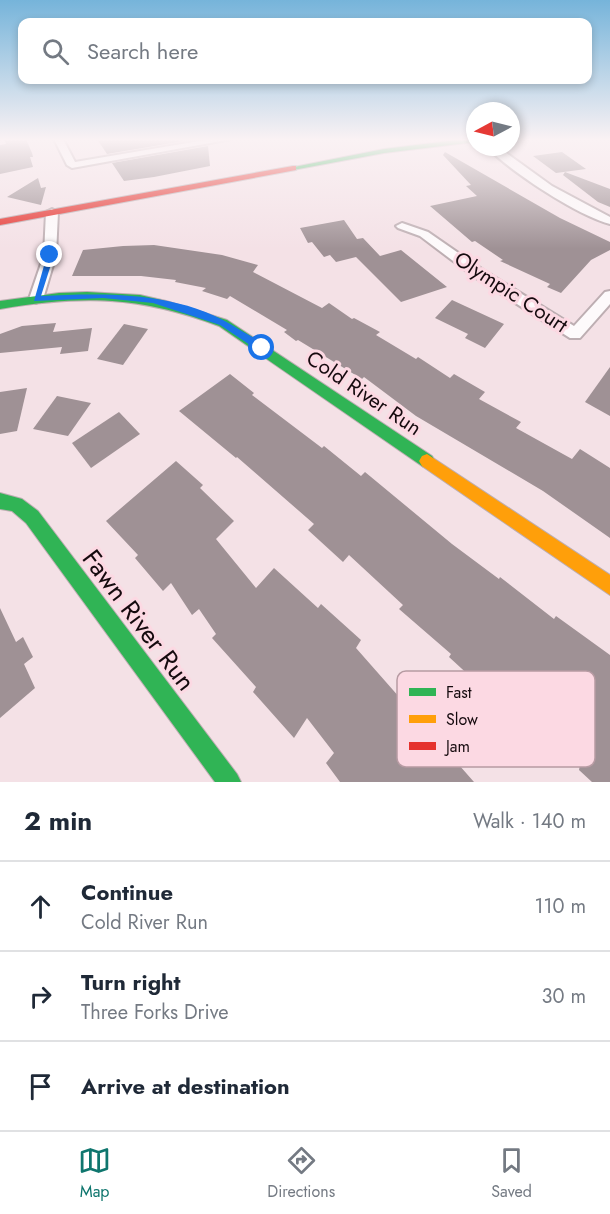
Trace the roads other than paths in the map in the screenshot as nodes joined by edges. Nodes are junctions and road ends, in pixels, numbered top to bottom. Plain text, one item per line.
1 (251, 175) edge
2 (528, 175) edge
3 (52, 212) junction
4 (610, 221) edge
5 (0, 222) edge
6 (402, 226) dead end
7 (610, 295) edge
8 (36, 299) junction
9 (0, 305) edge
10 (0, 501) edge
11 (610, 586) edge
12 (229, 782) edge

1 - 3 street
2 - 4 street
3 - 5 street
3 - 8 street
6 - 7 street, Olympic Court
8 - 9 street, Cold River Run
8 - 11 street, Cold River Run
10 - 12 street, Fawn River Run

